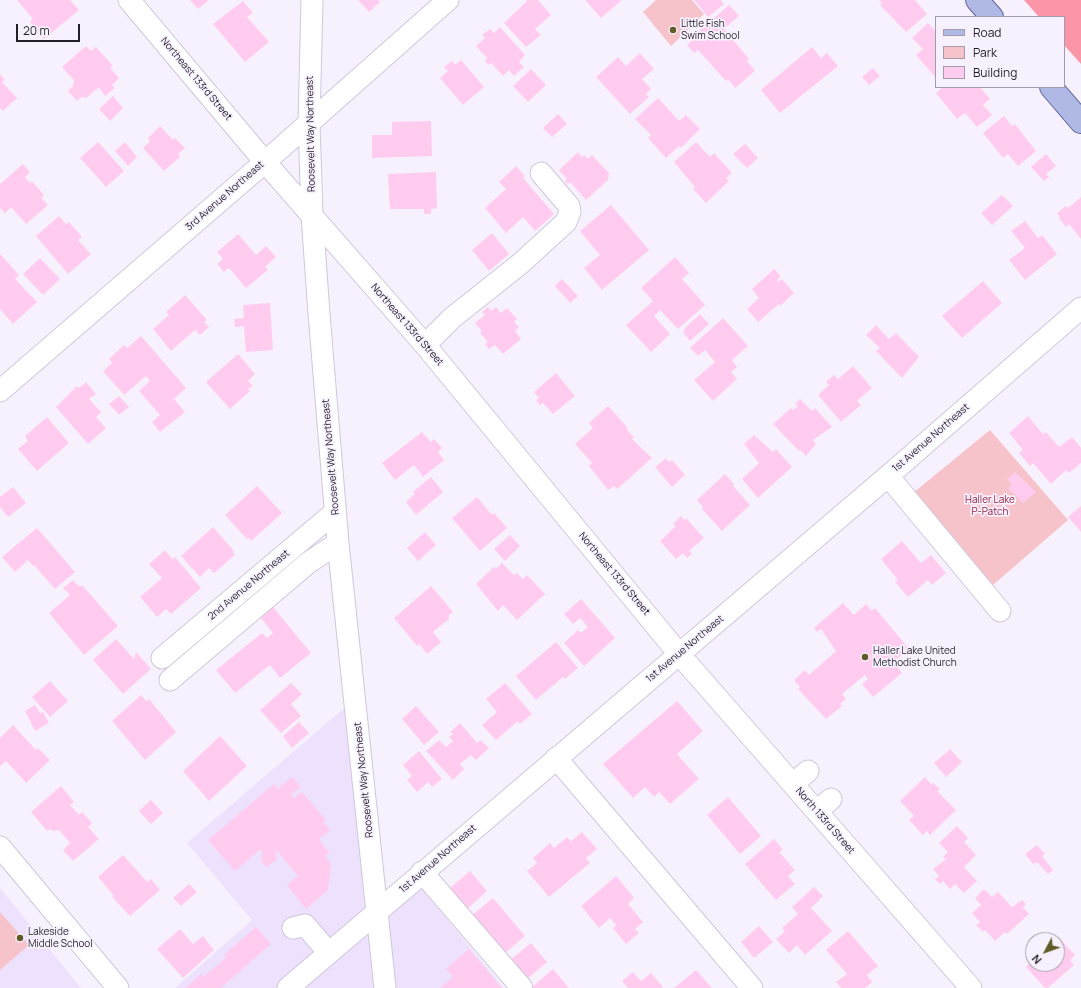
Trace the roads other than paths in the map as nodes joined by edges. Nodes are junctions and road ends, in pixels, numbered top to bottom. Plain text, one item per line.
1 (129, 0) edge
2 (312, 0) edge
3 (448, 0) edge
4 (977, 0) edge
5 (991, 16) edge
6 (1052, 88) edge
7 (1081, 122) edge
8 (309, 123) junction
9 (265, 162) junction
10 (541, 173) dead end
11 (312, 215) junction
12 (1081, 308) edge
13 (425, 345) junction
14 (0, 391) edge
15 (888, 476) junction
16 (336, 512) junction
17 (338, 543) junction
18 (1000, 611) dead end
19 (679, 654) junction
20 (162, 658) dead end
21 (170, 680) dead end
22 (556, 758) junction
23 (0, 847) edge
24 (422, 872) junction
25 (376, 913) junction
26 (293, 928) dead end
27 (328, 953) junction
28 (118, 988) edge
29 (288, 988) edge
30 (385, 988) edge
31 (522, 988) edge
32 (752, 988) edge
33 (971, 988) edge

1 - 9 street, Northeast 133rd Street
2 - 8 street, Roosevelt Way Northeast
3 - 8 street, 3rd Avenue Northeast
4 - 5 main road
6 - 7 main road
8 - 9 street, 3rd Avenue Northeast
8 - 11 street, Roosevelt Way Northeast
9 - 11 street, Northeast 133rd Street
9 - 14 street, 3rd Avenue Northeast
10 - 13 street
11 - 13 street, Northeast 133rd Street
11 - 16 street, Roosevelt Way Northeast
12 - 15 street, 1st Avenue Northeast
13 - 19 street, Northeast 133rd Street
15 - 18 street
15 - 19 street, 1st Avenue Northeast
16 - 17 street, Roosevelt Way Northeast
16 - 20 street, 2nd Avenue Northeast
17 - 21 street
17 - 25 street, Roosevelt Way Northeast
19 - 22 street, 1st Avenue Northeast
19 - 33 street, North 133rd Street
22 - 24 street, 1st Avenue Northeast
22 - 32 street
23 - 28 street
24 - 25 street, 1st Avenue Northeast
24 - 31 street
25 - 27 street, 1st Avenue Northeast
25 - 30 street, Roosevelt Way Northeast
26 - 27 street
27 - 29 street, 1st Avenue Northeast

